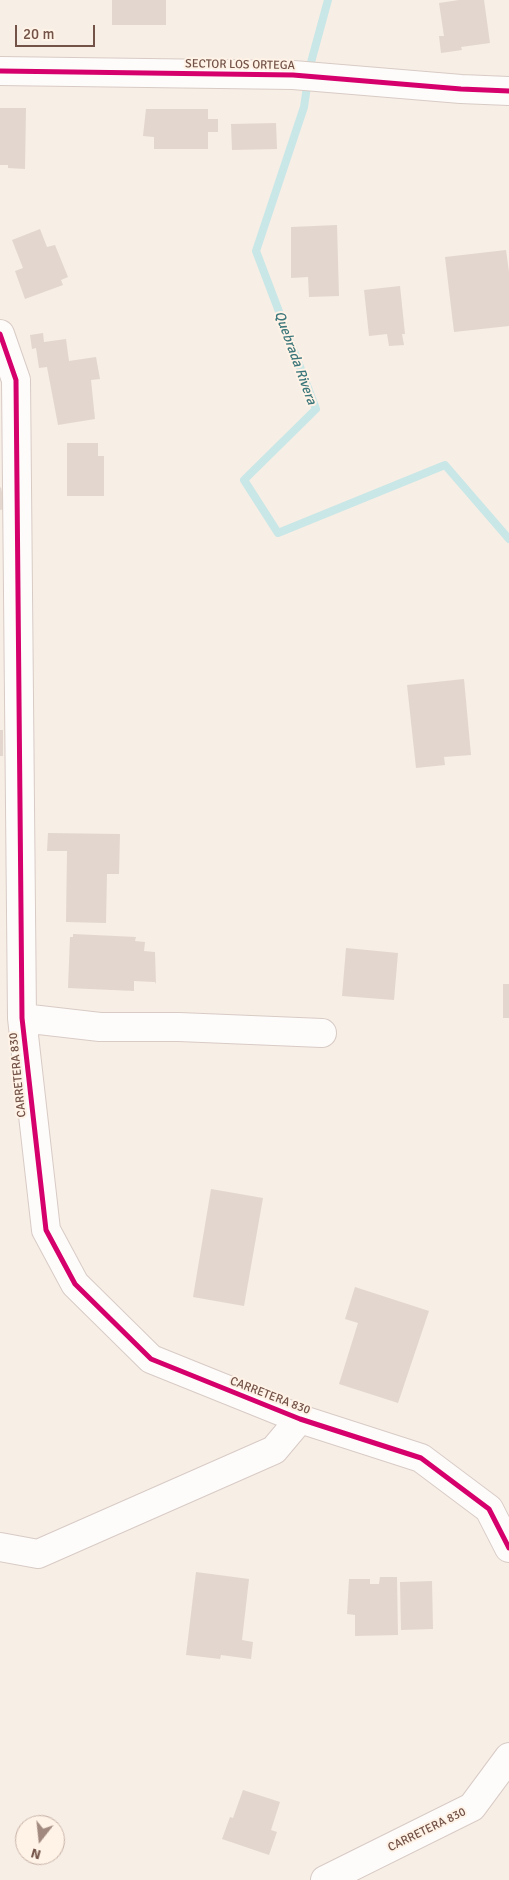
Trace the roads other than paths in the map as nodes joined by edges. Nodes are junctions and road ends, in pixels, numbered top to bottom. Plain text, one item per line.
1 (0, 71) edge
2 (509, 90) edge
3 (0, 334) edge
4 (22, 1018) junction
5 (322, 1033) dead end
6 (300, 1419) junction
7 (0, 1547) edge
8 (509, 1548) edge
9 (509, 1757) edge
10 (326, 1880) edge

1 - 2 street, SECTOR LOS ORTEGA
3 - 4 street, CARRETERA 830
4 - 5 street
4 - 6 street, CARRETERA 830
6 - 7 street
6 - 8 street, CARRETERA 830
9 - 10 street, CARRETERA 830

